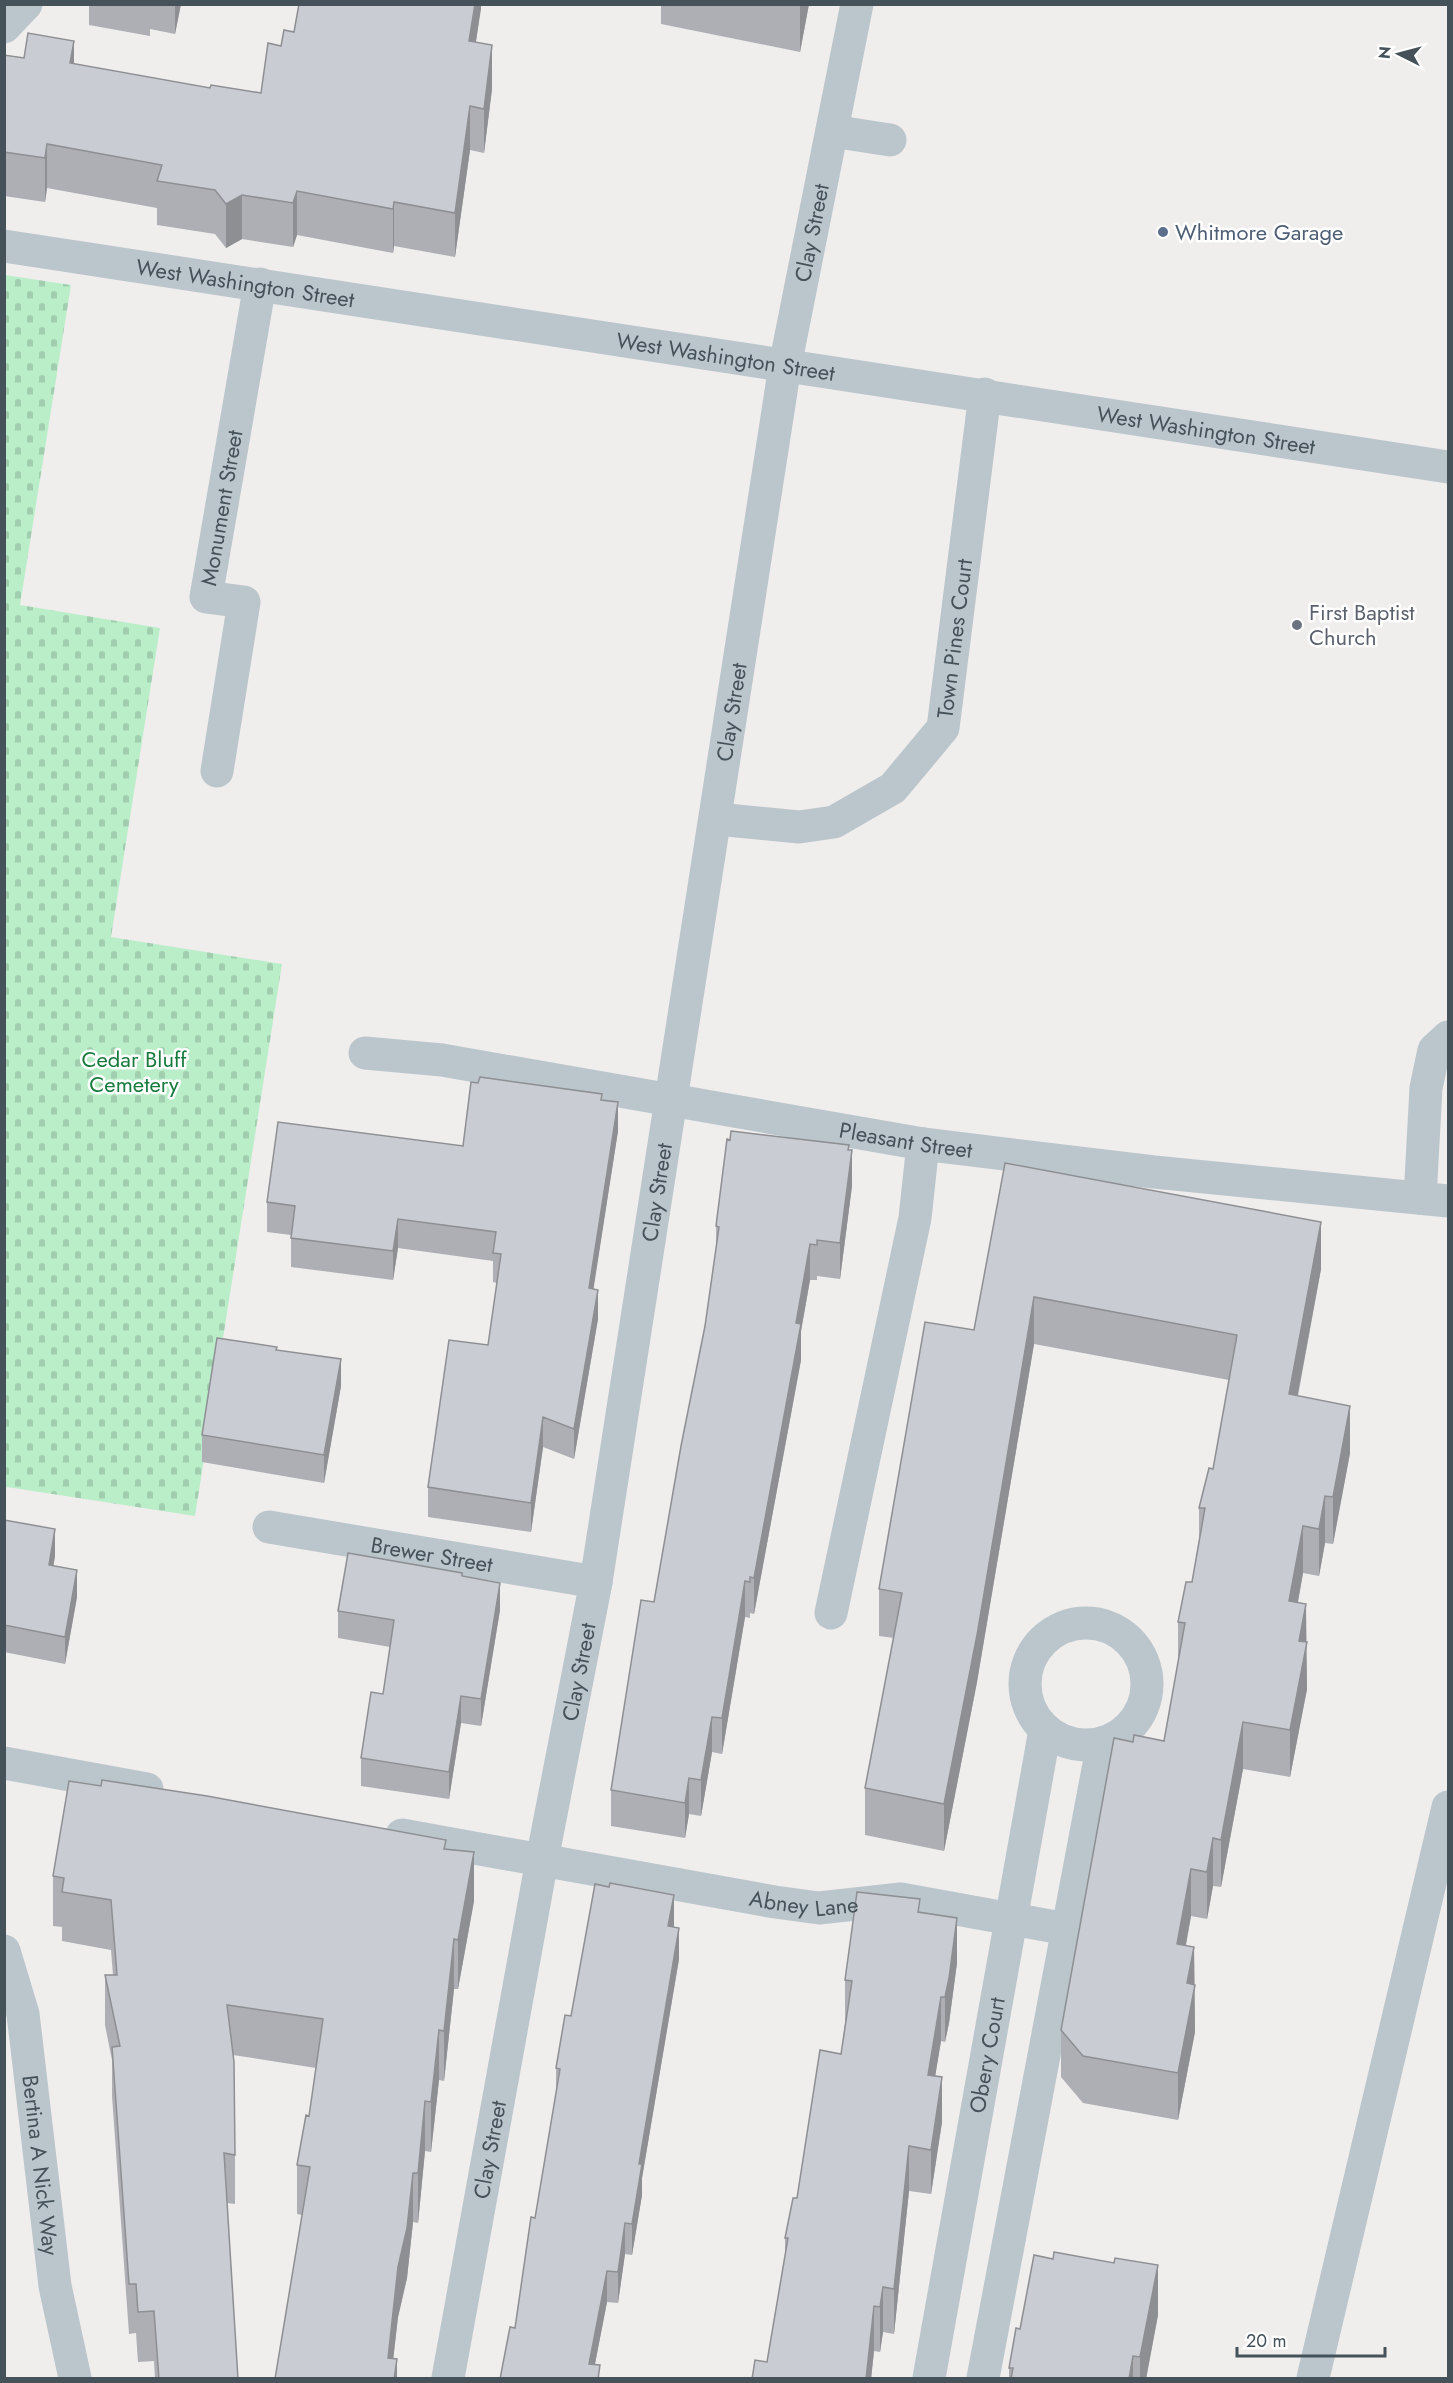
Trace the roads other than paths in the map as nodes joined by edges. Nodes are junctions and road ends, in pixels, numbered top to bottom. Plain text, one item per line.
1 (26, 4) edge
2 (857, 4) edge
3 (4, 27) edge
4 (832, 131) junction
5 (890, 140) dead end
6 (4, 246) edge
7 (260, 284) junction
8 (785, 366) junction
9 (985, 394) junction
10 (1449, 467) edge
11 (217, 771) dead end
12 (717, 819) junction
13 (1449, 1036) edge
14 (365, 1053) dead end
15 (672, 1099) junction
16 (923, 1144) junction
17 (1434, 1200) edge
18 (269, 1527) dead end
19 (596, 1582) junction
20 (831, 1613) dead end
21 (1045, 1730) junction
22 (1103, 1743) junction
23 (4, 1764) edge
24 (180, 1795) edge
25 (1449, 1807) edge
26 (367, 1829) edge
27 (542, 1860) junction
28 (1011, 1920) junction
29 (1067, 1929) junction
30 (4, 1951) edge
31 (75, 2379) edge
32 (448, 2379) edge
33 (928, 2379) edge
34 (983, 2379) edge
35 (1313, 2379) edge

1 - 3 street
2 - 4 street, Clay Street
4 - 5 street
4 - 8 street, Clay Street
6 - 7 street, West Washington Street
7 - 8 street, West Washington Street
7 - 11 street, Monument Street
8 - 9 street, West Washington Street
8 - 12 street, Clay Street
9 - 10 street, West Washington Street
9 - 12 street, Town Pines Court
12 - 15 street, Clay Street
13 - 17 street
14 - 15 street, Pleasant Street
15 - 16 street, Pleasant Street
15 - 19 street, Clay Street
16 - 17 street, Pleasant Street
16 - 20 street
18 - 19 street, Brewer Street
19 - 27 street, Clay Street
21 - 22 street
21 - 22 street
21 - 28 street, Obery Court
22 - 29 street
23 - 24 street
25 - 35 street
26 - 27 street, Abney Lane
27 - 28 street, Abney Lane
27 - 32 street, Clay Street
28 - 29 street, Abney Lane
28 - 33 street, Obery Court
29 - 34 street
30 - 31 street, Bertina A Nick Way

